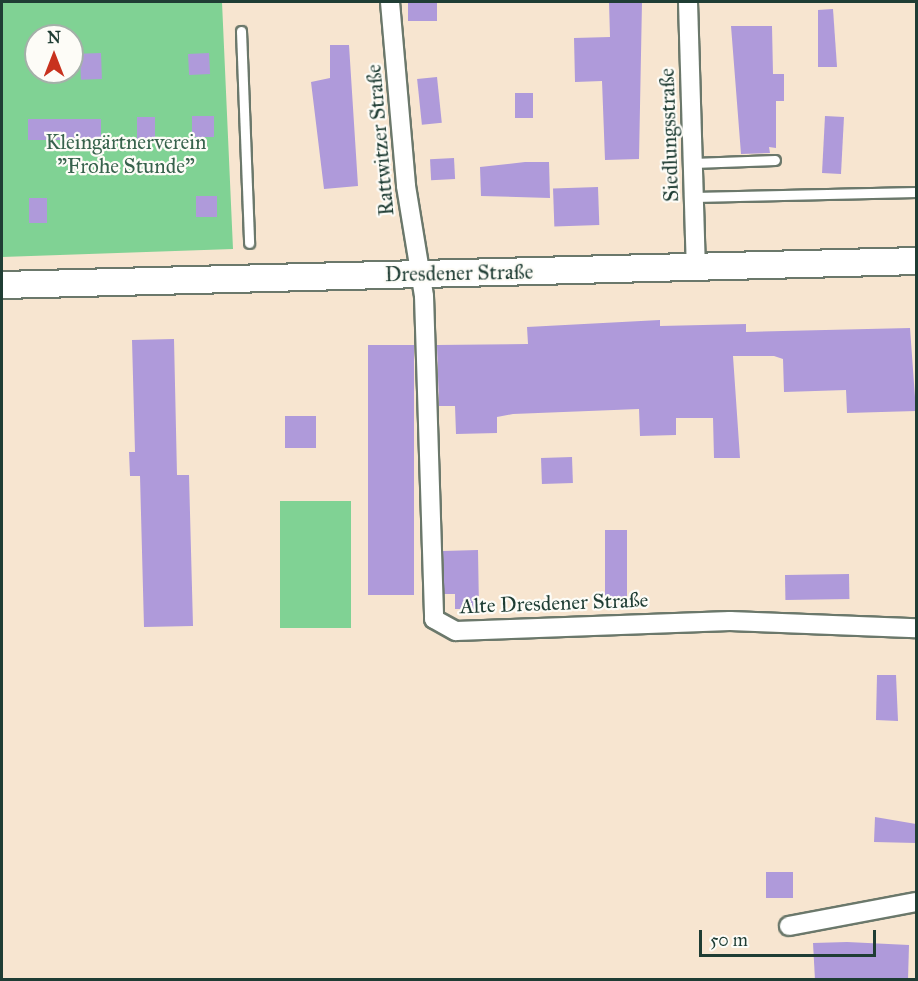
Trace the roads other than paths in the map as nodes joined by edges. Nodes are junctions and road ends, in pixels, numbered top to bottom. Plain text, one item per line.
1 (390, 2) edge
2 (688, 2) edge
3 (241, 31) dead end
4 (775, 160) dead end
5 (693, 163) junction
6 (916, 192) edge
7 (694, 197) junction
8 (249, 243) dead end
9 (916, 261) edge
10 (696, 267) junction
11 (419, 274) junction
12 (2, 285) edge
13 (916, 628) edge
14 (916, 902) edge
15 (789, 926) dead end

1 - 11 street, Rattwitzer Straße
2 - 5 street, Siedlungsstraße
3 - 8 lane
4 - 5 lane
5 - 7 street, Siedlungsstraße
6 - 7 lane
7 - 10 street, Siedlungsstraße
9 - 10 main road, Dresdener Straße
10 - 11 main road, Dresdener Straße
11 - 12 main road, Dresdener Straße
11 - 13 street, Alte Dresdener Straße
14 - 15 street

